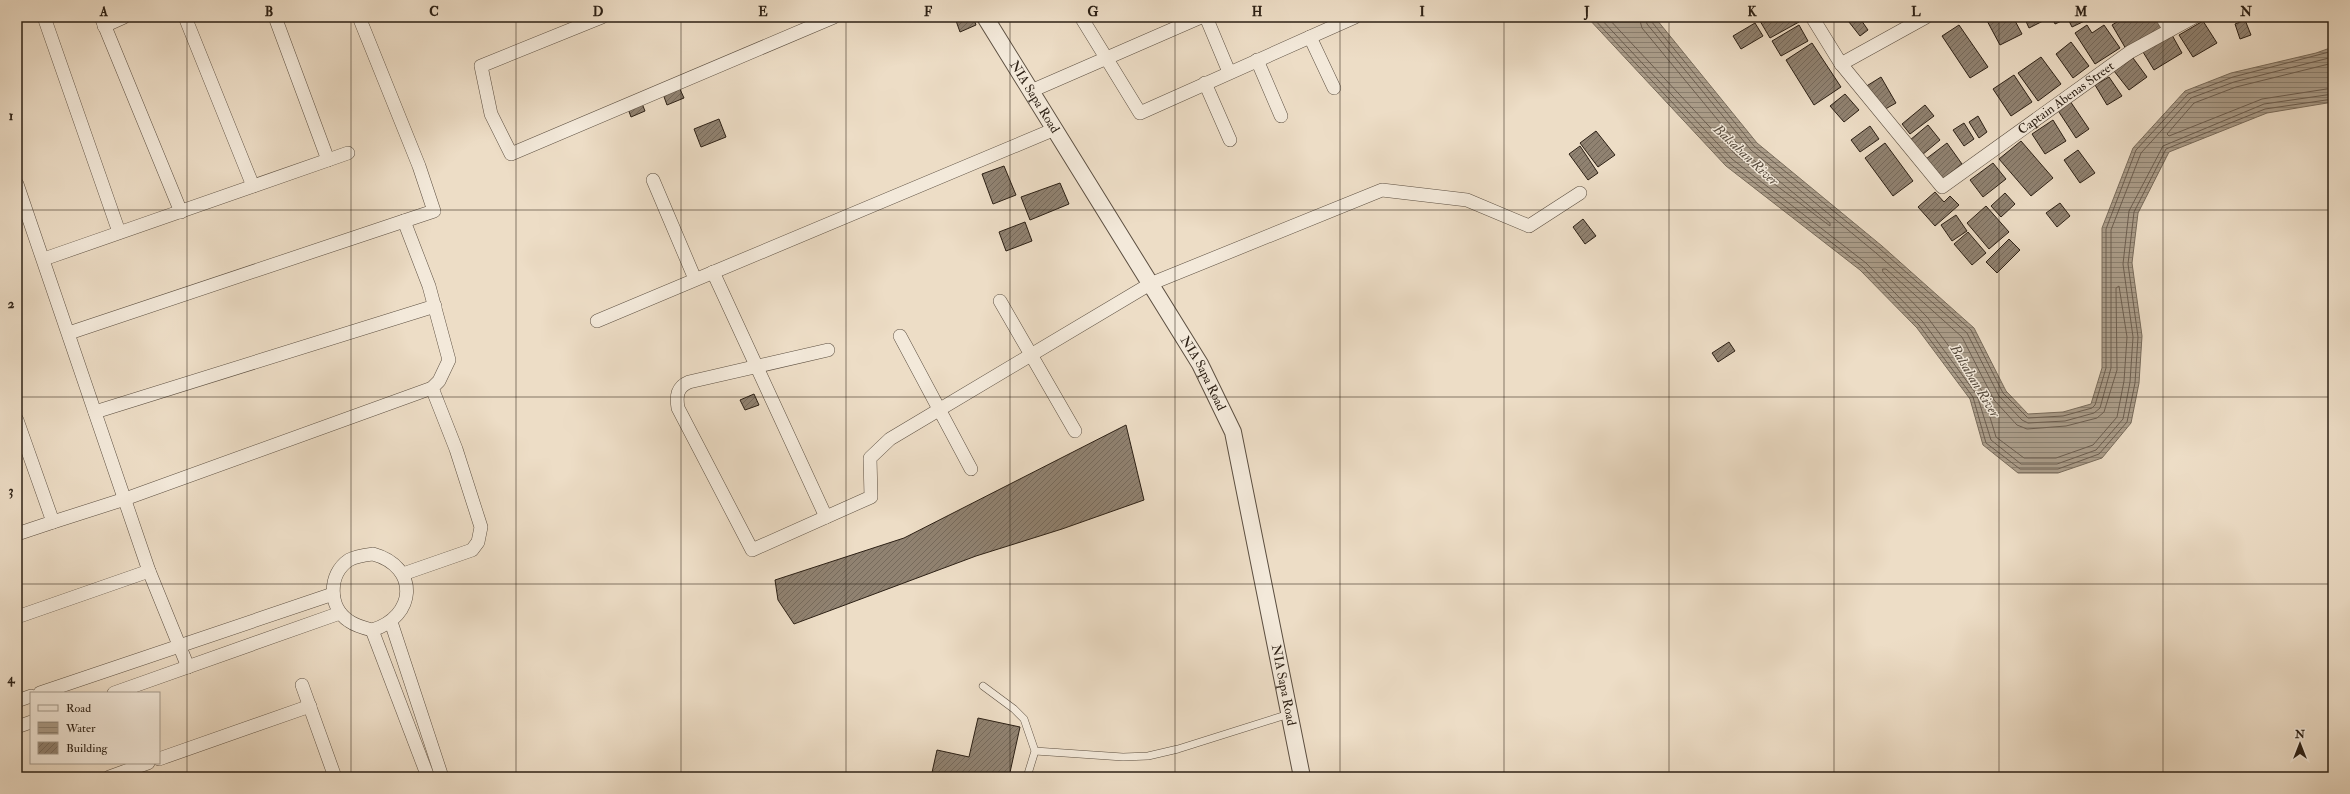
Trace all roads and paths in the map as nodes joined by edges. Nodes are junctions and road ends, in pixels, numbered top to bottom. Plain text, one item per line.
1 (44, 17) edge
2 (124, 17) edge
3 (185, 17) edge
4 (274, 17) edge
5 (360, 17) edge
6 (602, 17) edge
7 (834, 17) edge
8 (985, 17) edge
9 (1081, 17) edge
10 (1201, 17) edge
11 (1206, 17) edge
12 (1355, 17) edge
13 (1812, 17) edge
14 (1926, 17) edge
15 (2162, 17) edge
16 (2194, 17) edge
17 (1911, 21) edge
18 (102, 22) edge
19 (2170, 30) junction
20 (1310, 37) junction
21 (1107, 58) junction
22 (1257, 60) junction
23 (1841, 64) junction
24 (1229, 72) junction
25 (1205, 83) junction
26 (1334, 88) dead end
27 (1031, 91) junction
28 (1281, 116) dead end
29 (1054, 129) junction
30 (1230, 140) dead end
31 (348, 153) dead end
32 (328, 160) junction
33 (653, 180) dead end
34 (17, 184) edge
35 (253, 186) junction
36 (1580, 193) dead end
37 (181, 212) junction
38 (404, 221) junction
39 (119, 232) junction
40 (44, 259) junction
41 (713, 272) junction
42 (695, 279) junction
43 (1150, 284) junction
44 (1000, 300) dead end
45 (435, 306) junction
46 (597, 321) dead end
47 (69, 333) junction
48 (900, 336) dead end
49 (828, 350) dead end
50 (1032, 354) junction
51 (757, 366) junction
52 (432, 388) junction
53 (939, 411) junction
54 (96, 412) junction
55 (17, 420) edge
56 (1075, 431) dead end
57 (971, 469) dead end
58 (125, 498) junction
59 (826, 517) junction
60 (53, 522) junction
61 (17, 534) edge
62 (149, 571) junction
63 (403, 574) junction
64 (333, 594) junction
65 (340, 613) junction
66 (17, 617) edge
67 (391, 622) junction
68 (372, 630) junction
69 (179, 645) junction
70 (188, 667) junction
71 (302, 685) dead end
72 (983, 686) dead end
73 (43, 692) edge
74 (117, 692) edge
75 (30, 696) edge
76 (17, 701) edge
77 (310, 706) junction
78 (1289, 714) junction
79 (30, 722) edge
80 (17, 727) edge
81 (1035, 751) junction
82 (160, 759) edge
83 (145, 764) edge
84 (109, 777) edge
85 (336, 777) edge
86 (428, 777) edge
87 (442, 777) edge
88 (1026, 777) edge
89 (1302, 777) edge

1 - 39 street
2 - 18 street
3 - 35 street
4 - 32 street
5 - 38 street
6 - 7 street
8 - 27 street, NIA Sapa Road
9 - 21 street
10 - 21 street
11 - 24 street
12 - 20 street
13 - 23 street
14 - 17 street
15 - 19 street
16 - 19 street, Captain Abenas Street
17 - 23 street
18 - 37 street
19 - 23 street, Captain Abenas Street
20 - 22 street
20 - 26 street
21 - 25 street
21 - 27 street
22 - 24 street
22 - 28 street
24 - 25 street
25 - 30 street
27 - 29 street, NIA Sapa Road
29 - 41 street
29 - 43 street, NIA Sapa Road
31 - 32 street
32 - 35 street
33 - 42 street
34 - 40 street
35 - 37 street
36 - 43 street
37 - 39 street
38 - 45 street
38 - 47 street
39 - 40 street
40 - 47 street
41 - 42 street
41 - 51 street
42 - 46 street
43 - 50 street
43 - 78 street, NIA Sapa Road
44 - 50 street
45 - 52 street
45 - 54 street
47 - 54 street
48 - 53 street
49 - 51 street
50 - 53 street
50 - 56 street
51 - 59 street
51 - 59 street
52 - 58 street
52 - 63 street
53 - 57 street
53 - 59 street
54 - 58 street
55 - 60 street
58 - 60 street
58 - 62 street
60 - 61 street
62 - 66 street
62 - 69 street
63 - 64 street
63 - 67 street
64 - 65 street
64 - 69 street
65 - 68 street
65 - 70 street
67 - 68 street
67 - 87 street
68 - 86 street
69 - 70 street
69 - 73 street
70 - 74 street
71 - 77 street
72 - 81 lane
75 - 76 street
77 - 82 street
77 - 85 street
78 - 81 lane
78 - 89 street, NIA Sapa Road
79 - 80 street
81 - 88 lane
83 - 84 street

